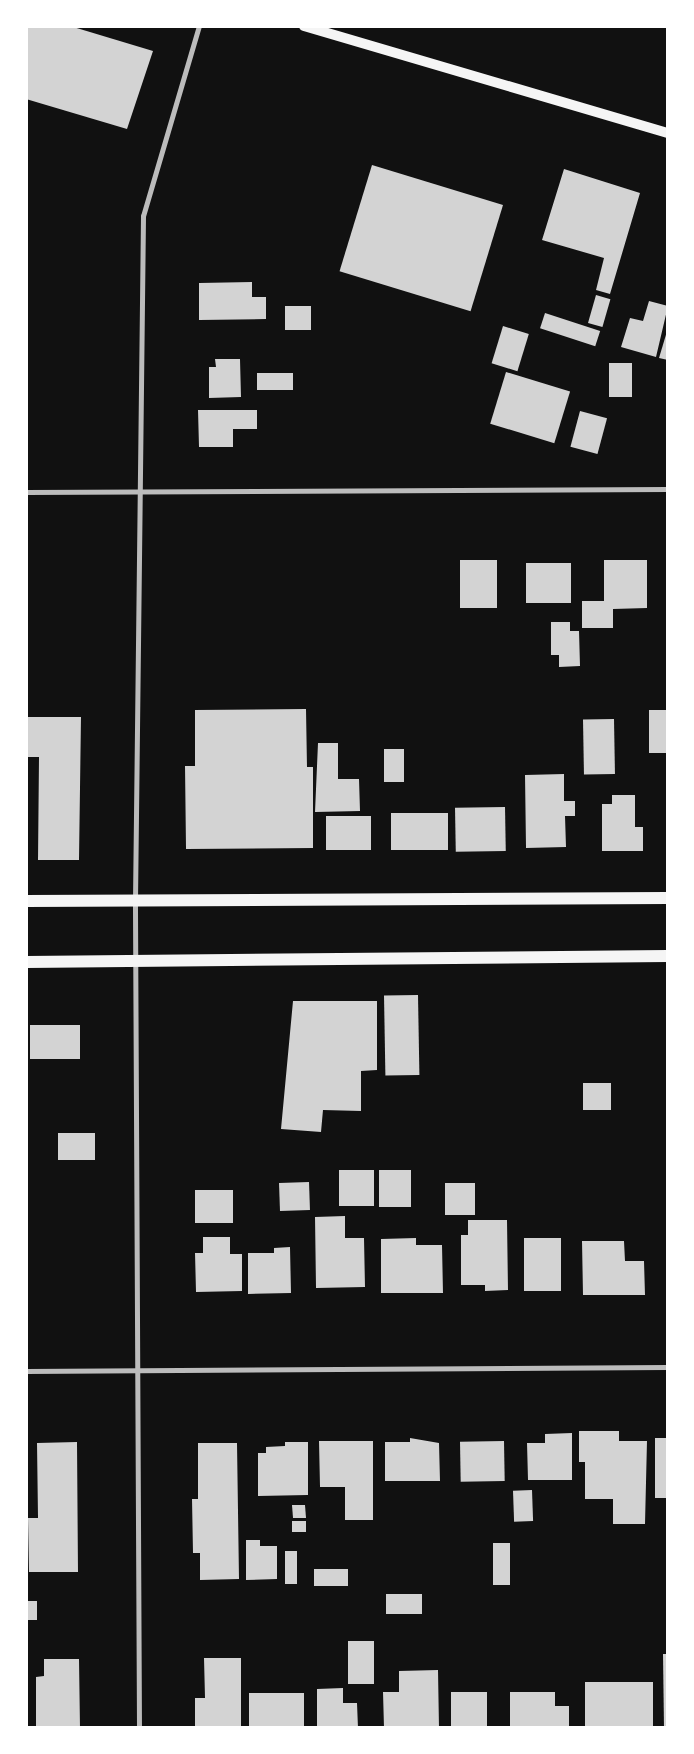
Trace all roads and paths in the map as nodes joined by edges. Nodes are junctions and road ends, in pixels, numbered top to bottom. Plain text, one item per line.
1 (199, 26) edge
2 (304, 26) edge
3 (668, 133) edge
4 (668, 489) edge
5 (141, 491) junction
6 (26, 492) edge
7 (668, 898) edge
8 (135, 901) junction
9 (26, 902) edge
10 (668, 956) edge
11 (136, 960) junction
12 (26, 962) edge
13 (668, 1368) edge
14 (26, 1371) edge
15 (139, 1371) junction
16 (139, 1728) edge

1 - 5 street
2 - 3 main road
4 - 5 street
5 - 6 street
5 - 8 street
7 - 8 main road
8 - 9 main road
8 - 11 street
10 - 11 main road
11 - 12 main road
11 - 15 street
13 - 15 street
14 - 15 street
15 - 16 street

